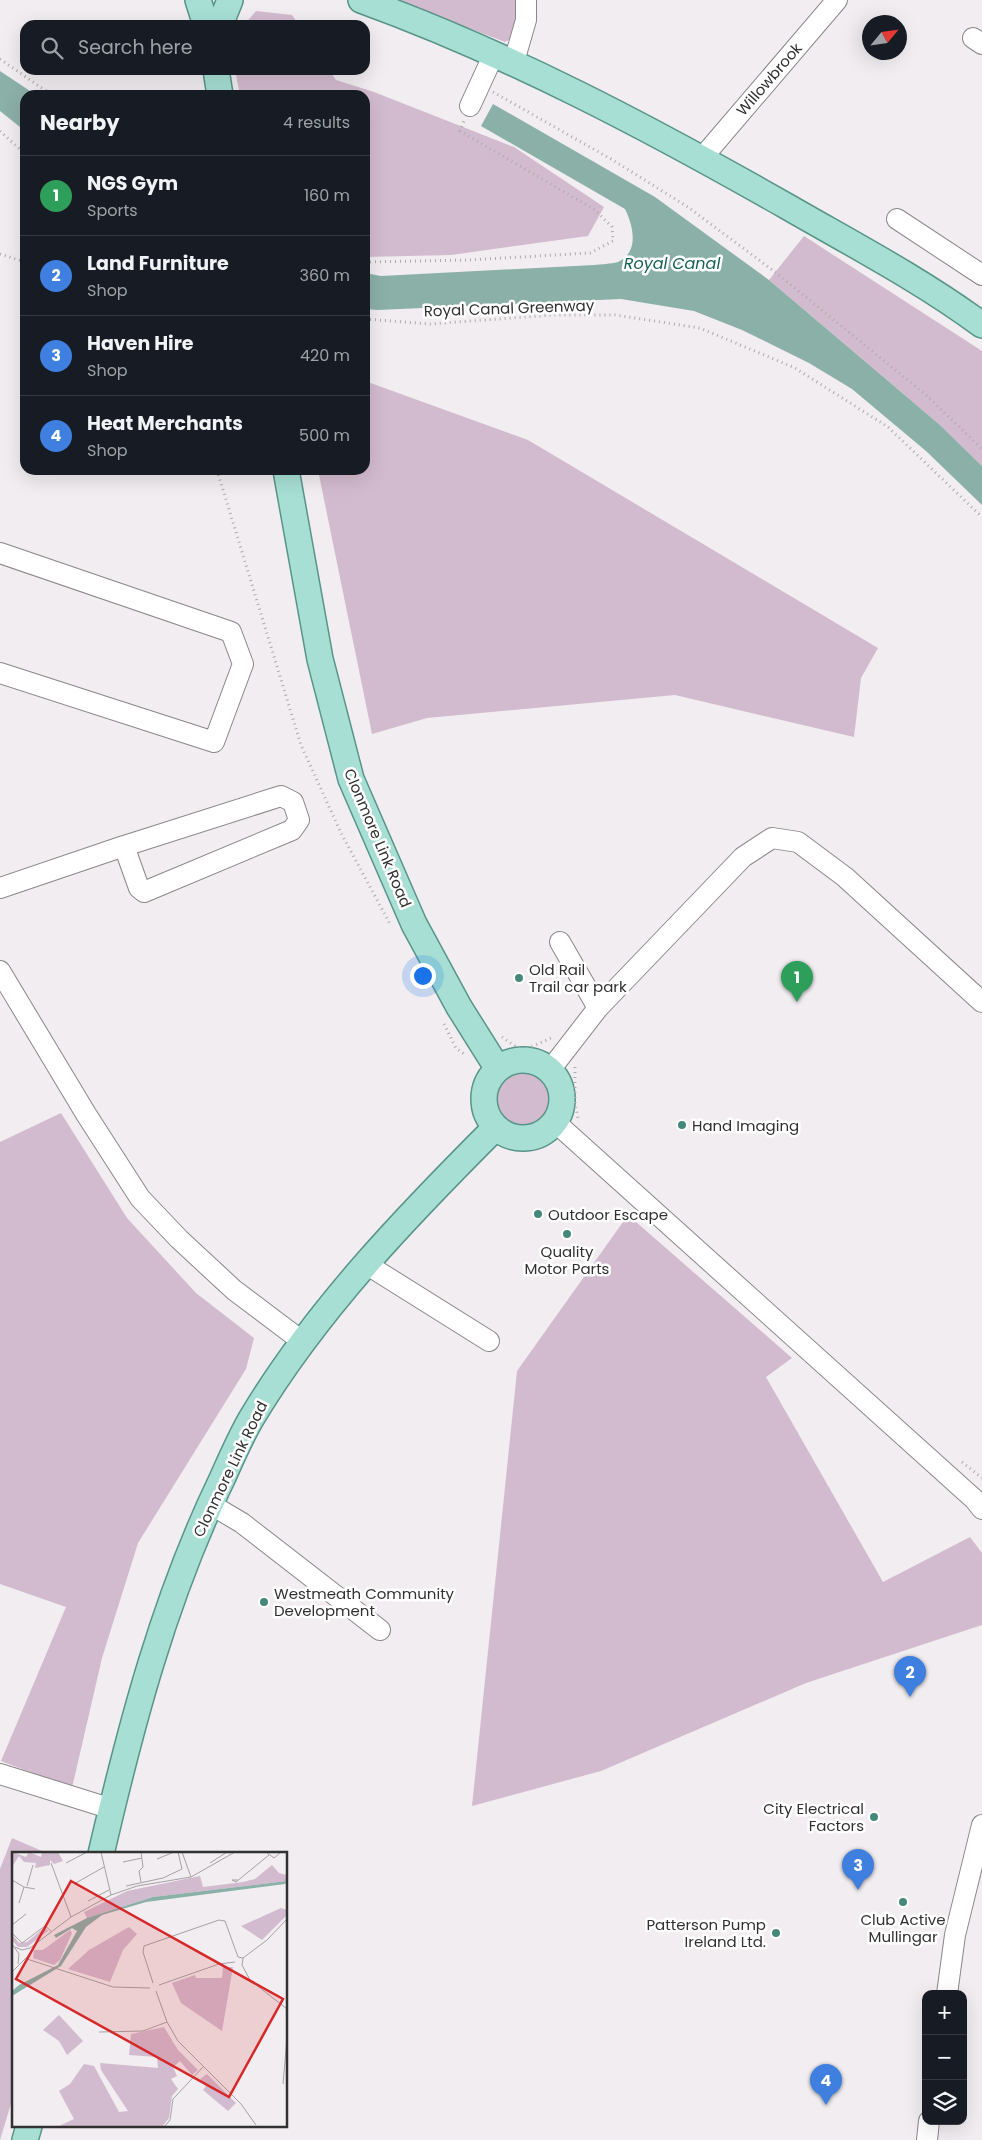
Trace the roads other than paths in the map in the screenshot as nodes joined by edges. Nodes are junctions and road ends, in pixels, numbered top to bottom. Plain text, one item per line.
1 (198, 0) edge
2 (230, 0) edge
3 (361, 0) edge
4 (526, 0) edge
5 (837, 0) edge
6 (204, 20) edge
7 (222, 20) edge
8 (503, 60) junction
9 (217, 75) edge
10 (219, 90) edge
11 (470, 106) road end
12 (702, 158) junction
13 (897, 219) dead end
14 (982, 275) edge
15 (982, 325) edge
16 (287, 475) edge
17 (0, 553) edge
18 (0, 673) edge
19 (124, 846) junction
20 (0, 888) edge
21 (560, 942) dead end
22 (0, 971) edge
23 (982, 1002) edge
24 (598, 1008) junction
25 (498, 1069) junction
26 (550, 1070) junction
27 (555, 1122) junction
28 (496, 1127) junction
29 (366, 1264) junction
30 (489, 1341) dead end
31 (303, 1342) junction
32 (210, 1504) junction
33 (982, 1509) edge
34 (380, 1630) dead end
35 (0, 1774) edge
36 (112, 1809) junction
37 (982, 1825) edge
38 (101, 1852) edge
39 (948, 1990) edge
40 (929, 2125) edge
41 (927, 2140) edge

1 - 6 main road
2 - 7 main road
3 - 8 main road
4 - 8 street
5 - 12 street, Willowbrook
8 - 11 street
8 - 12 main road
9 - 10 main road
12 - 15 main road
13 - 14 street
16 - 25 main road, Clonmore Link Road
17 - 18 street
19 - 19 street
19 - 20 street
21 - 24 street
22 - 31 street
23 - 24 street
24 - 26 street
25 - 26 main road
25 - 28 main road
26 - 27 main road
27 - 28 main road
27 - 33 street
28 - 29 main road, Clonmore Link Road
29 - 30 street
29 - 31 main road, Clonmore Link Road
31 - 32 main road, Clonmore Link Road
32 - 34 street
32 - 36 main road, Clonmore Link Road
35 - 36 street
36 - 38 main road, Clonmore Link Road
37 - 39 street
40 - 41 street

